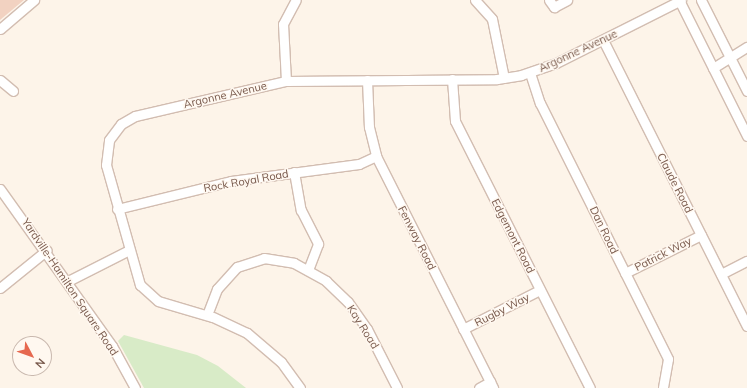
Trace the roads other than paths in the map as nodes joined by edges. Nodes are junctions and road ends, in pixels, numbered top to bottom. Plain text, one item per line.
1 (34, 0) edge
2 (296, 0) edge
3 (475, 0) edge
4 (549, 0) edge
5 (567, 0) edge
6 (701, 0) edge
7 (680, 1) edge
8 (0, 29) edge
9 (603, 40) junction
10 (747, 47) edge
11 (730, 58) junction
12 (713, 68) junction
13 (530, 73) junction
14 (504, 78) junction
15 (452, 79) junction
16 (0, 80) edge
17 (367, 80) junction
18 (286, 81) junction
19 (14, 91) dead end
20 (747, 91) edge
21 (747, 136) edge
22 (376, 156) junction
23 (294, 172) junction
24 (0, 189) edge
25 (116, 209) junction
26 (701, 235) junction
27 (47, 250) junction
28 (129, 250) junction
29 (747, 261) edge
30 (308, 270) junction
31 (625, 273) junction
32 (721, 274) junction
33 (68, 281) junction
34 (0, 288) edge
35 (540, 290) junction
36 (207, 315) junction
37 (747, 326) edge
38 (463, 329) junction
39 (491, 385) edge
40 (135, 388) edge
41 (300, 388) edge
42 (397, 388) edge
43 (479, 388) edge
44 (590, 388) edge
45 (663, 388) edge

1 - 8 street
2 - 18 street
3 - 14 street
4 - 5 street
6 - 11 street
7 - 9 street, Argonne Avenue
7 - 12 street
9 - 13 street, Argonne Avenue
9 - 26 street, Claude Road
10 - 11 street
11 - 12 street
11 - 20 street
12 - 21 street
13 - 14 street, Argonne Avenue
13 - 31 street, Dan Road
14 - 15 street, Argonne Avenue
15 - 17 street, Argonne Avenue
15 - 35 street, Edgemont Road
16 - 19 street
17 - 18 street, Argonne Avenue
17 - 22 street, Fenway Road
18 - 25 street, Argonne Avenue
22 - 23 street, Rock Royal Road
22 - 38 street, Fenway Road
23 - 25 street, Rock Royal Road
23 - 30 street
24 - 27 street, Yardville-Hamilton Square Road
25 - 28 street, Argonne Avenue
26 - 31 street, Patrick Way
26 - 32 street, Claude Road
27 - 33 street, Yardville-Hamilton Square Road
27 - 34 street
28 - 33 street
28 - 36 street, Argonne Avenue
29 - 32 street
30 - 36 street, Kay Road
30 - 42 street, Kay Road
31 - 45 street, Dan Road
32 - 37 street, Claude Road
33 - 40 street, Yardville-Hamilton Square Road
35 - 38 street, Rugby Way
35 - 44 street, Edgemont Road
36 - 41 street, Argonne Avenue
38 - 39 street, Fenway Road
39 - 43 street

